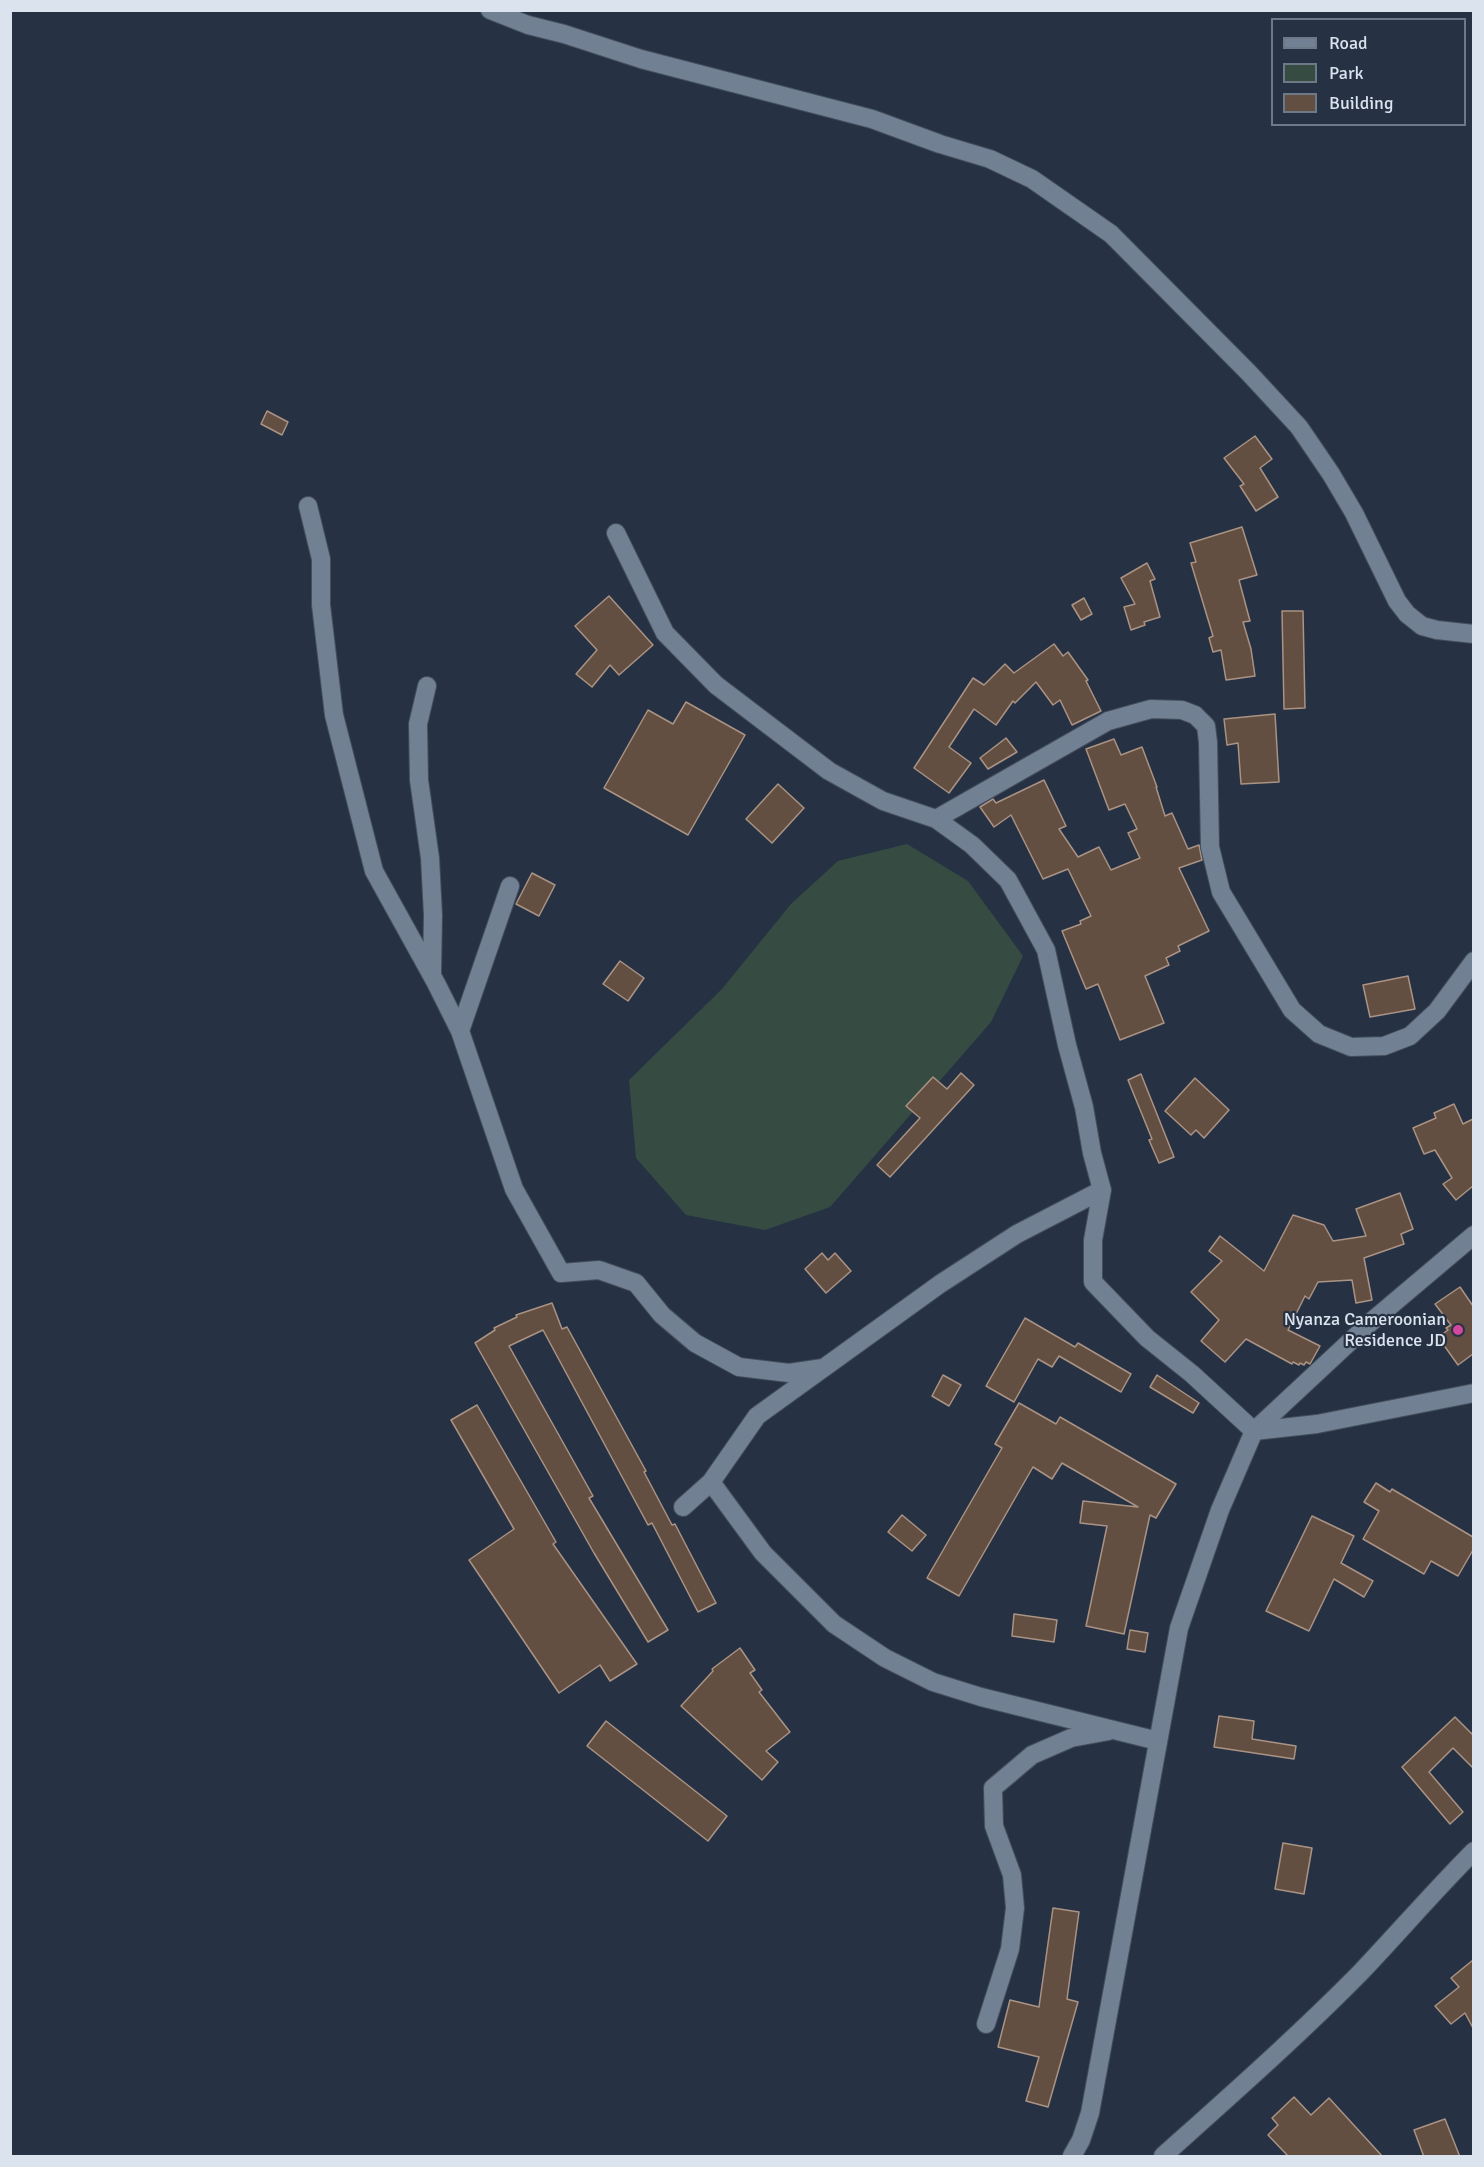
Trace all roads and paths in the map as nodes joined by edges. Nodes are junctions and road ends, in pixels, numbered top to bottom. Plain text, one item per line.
1 (490, 10) edge
2 (308, 506) dead end
3 (616, 533) dead end
4 (1473, 634) edge
5 (427, 686) dead end
6 (936, 819) junction
7 (510, 886) dead end
8 (1473, 961) edge
9 (432, 975) junction
10 (460, 1031) junction
11 (1102, 1190) junction
12 (1473, 1234) edge
13 (823, 1368) junction
14 (1473, 1393) edge
15 (1254, 1431) junction
16 (711, 1482) junction
17 (683, 1507) dead end
18 (1114, 1730) junction
19 (1158, 1741) junction
20 (1473, 1851) edge
21 (986, 2024) dead end
22 (1072, 2157) edge
23 (1163, 2157) edge

1 - 4 street
2 - 9 street
3 - 6 street
5 - 9 street
6 - 8 street
6 - 11 street
7 - 10 street
9 - 10 street
10 - 13 street
11 - 13 street
11 - 15 street
12 - 15 street
13 - 16 street
14 - 15 street
15 - 19 street
16 - 17 street
16 - 18 street
18 - 19 street
18 - 21 street
19 - 22 street
20 - 23 street

